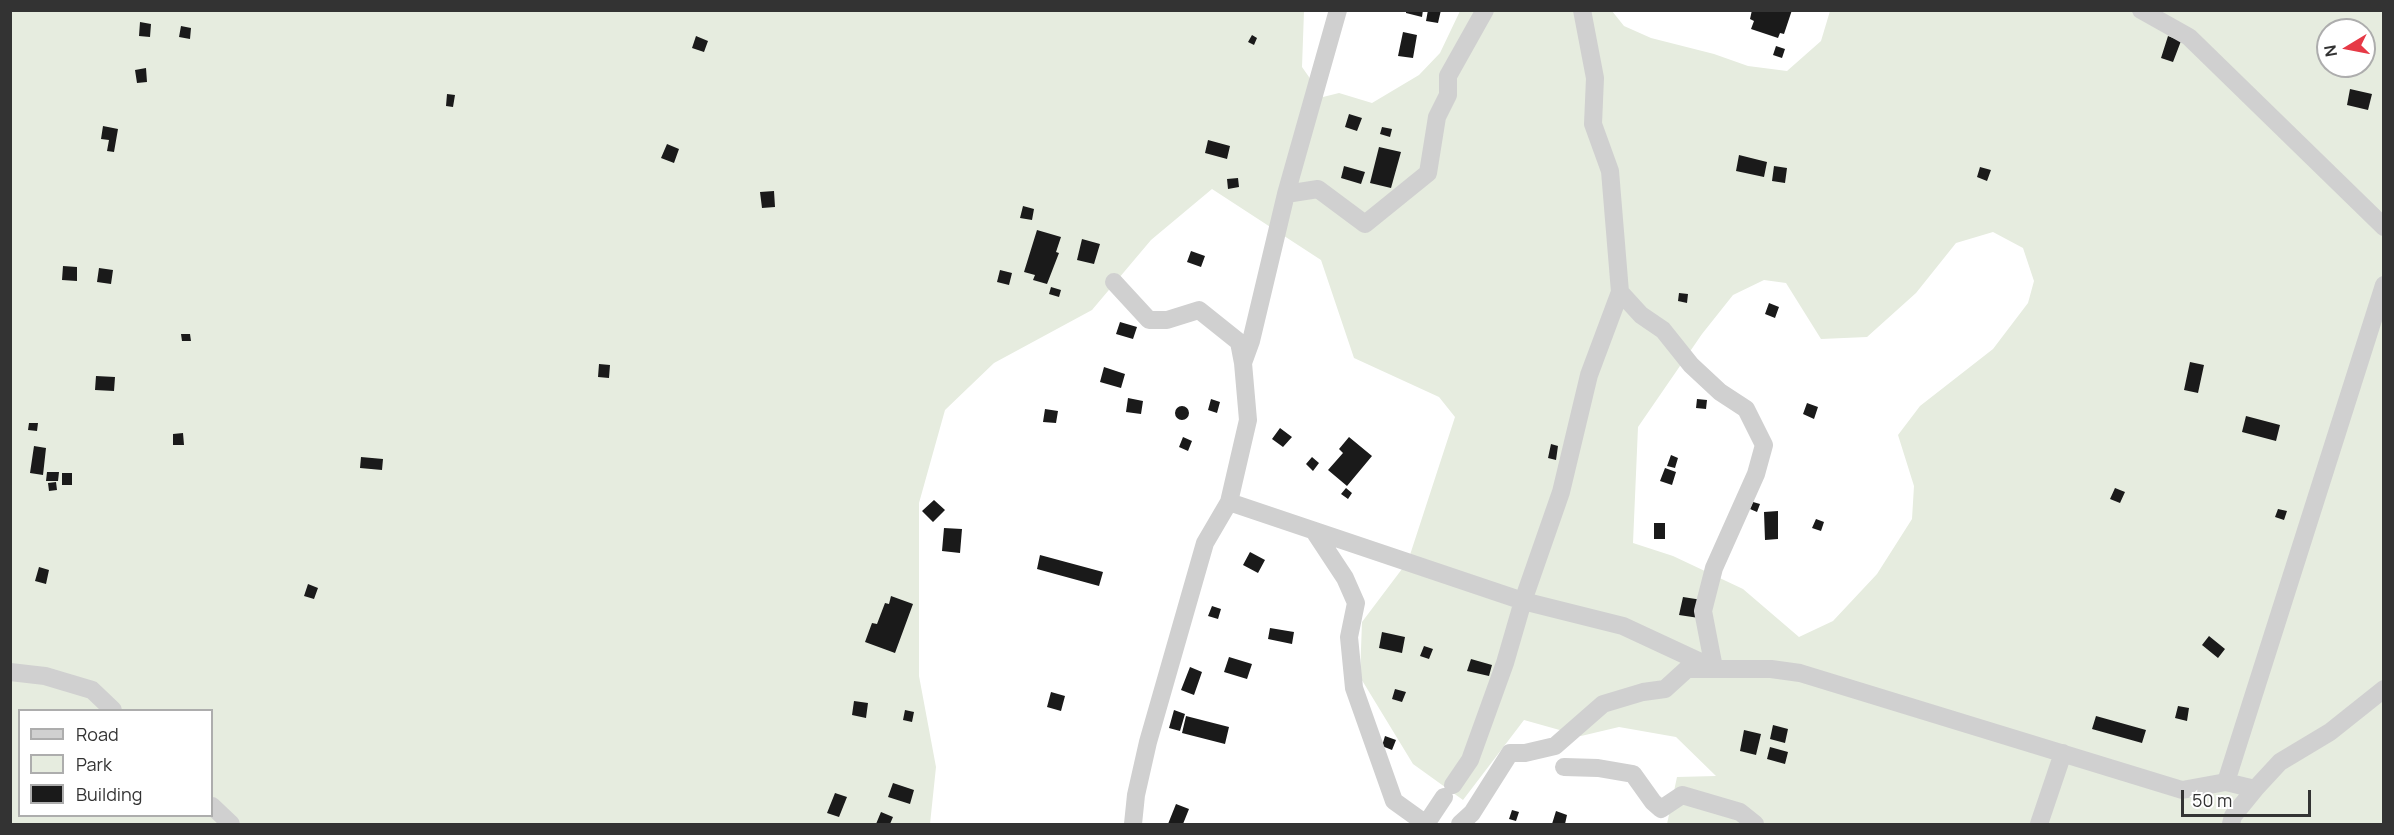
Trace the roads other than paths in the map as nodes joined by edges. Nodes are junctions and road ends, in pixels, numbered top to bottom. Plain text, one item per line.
1 (1338, 10) edge
2 (1485, 10) edge
3 (1582, 10) edge
4 (2141, 10) edge
5 (1286, 194) junction
6 (2384, 226) edge
7 (1114, 282) dead end
8 (2384, 285) edge
9 (1620, 291) junction
10 (1243, 363) junction
11 (1229, 502) junction
12 (1314, 531) junction
13 (1523, 602) junction
14 (1714, 668) junction
15 (10, 672) edge
16 (2384, 689) edge
17 (111, 709) edge
18 (2063, 753) junction
19 (1564, 767) dead end
20 (2226, 782) junction
21 (2255, 789) junction
22 (213, 807) edge
23 (1659, 817) edge
24 (231, 825) edge
25 (1133, 825) edge
26 (1460, 825) edge
27 (1755, 825) edge
28 (2039, 825) edge
29 (2231, 825) edge

1 - 5 street
2 - 5 street
3 - 9 street
4 - 6 street
5 - 10 street
7 - 10 street
8 - 20 street
9 - 13 street
9 - 14 street
10 - 11 street
11 - 12 street
11 - 25 street
12 - 13 street
12 - 13 street
13 - 14 street
14 - 18 street
14 - 26 street
15 - 17 street
16 - 21 street
18 - 20 street
18 - 28 street
19 - 23 street
20 - 21 street
21 - 29 street
22 - 24 street
23 - 27 street

